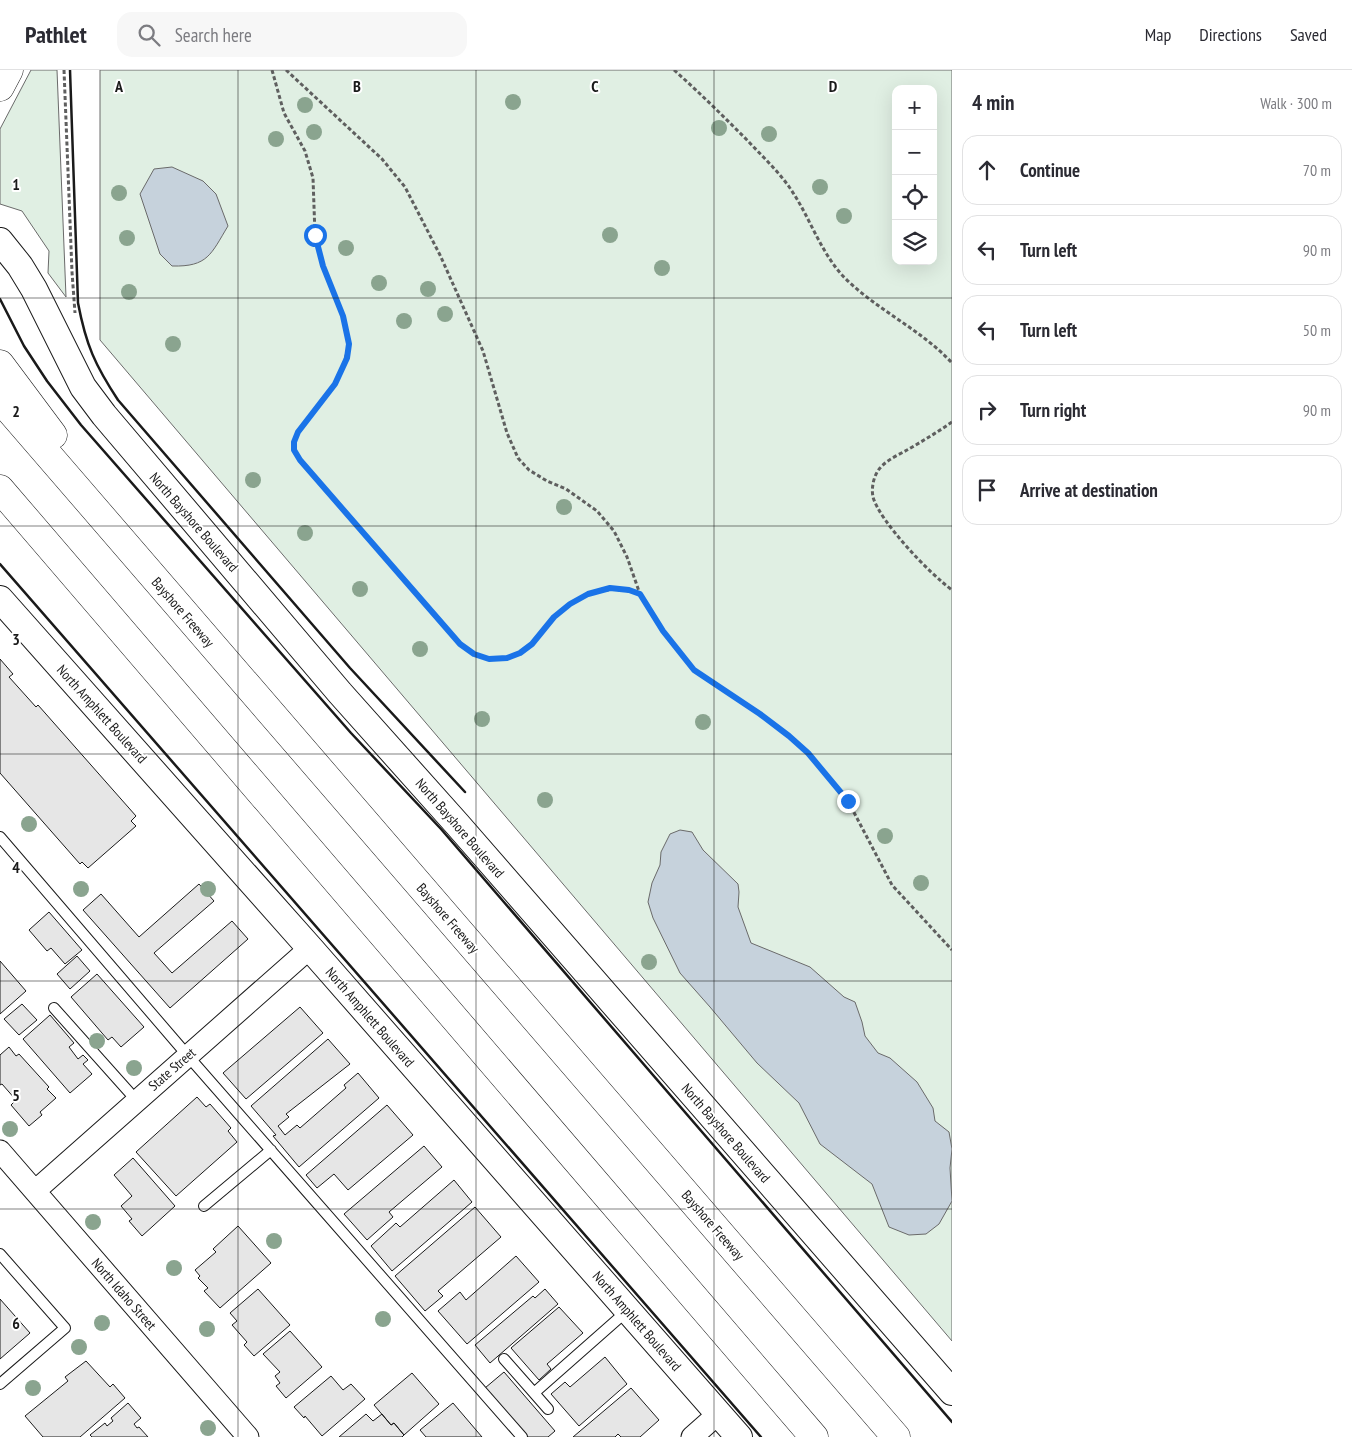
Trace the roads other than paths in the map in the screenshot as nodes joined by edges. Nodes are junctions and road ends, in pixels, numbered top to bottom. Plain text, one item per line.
1 (9, 70) edge
2 (0, 87) edge
3 (0, 241) edge
4 (0, 364) edge
5 (0, 399) edge
6 (0, 489) edge
7 (0, 599) edge
8 (211, 644) junction
9 (0, 837) edge
10 (310, 948) junction
11 (54, 1008) dead end
12 (188, 1056) junction
13 (137, 1101) junction
14 (271, 1150) junction
15 (0, 1151) edge
16 (35, 1191) junction
17 (204, 1206) dead end
18 (0, 1254) edge
19 (628, 1310) junction
20 (504, 1359) dead end
21 (0, 1384) edge
22 (952, 1392) edge
23 (534, 1393) junction
24 (548, 1409) dead end
25 (718, 1414) junction
26 (248, 1437) edge
27 (522, 1437) edge
28 (692, 1437) edge
29 (738, 1437) edge
30 (814, 1437) edge
31 (896, 1437) edge

1 - 2 main road
3 - 22 street, North Bayshore Boulevard
4 - 8 main road
5 - 8 main road, Bayshore Freeway
6 - 30 main road
7 - 10 street, North Amphlett Boulevard
8 - 31 main road, Bayshore Freeway
9 - 12 lane
10 - 12 street, State Street
10 - 19 street, North Amphlett Boulevard
11 - 13 lane
12 - 13 street, State Street
12 - 14 lane
13 - 16 street, State Street
14 - 17 lane
14 - 27 lane
15 - 16 street, North Idaho Street
16 - 26 street, North Idaho Street
18 - 21 lane
19 - 23 lane
19 - 25 street, North Amphlett Boulevard
20 - 23 lane
23 - 24 lane
25 - 28 street
25 - 29 street, North Amphlett Boulevard

